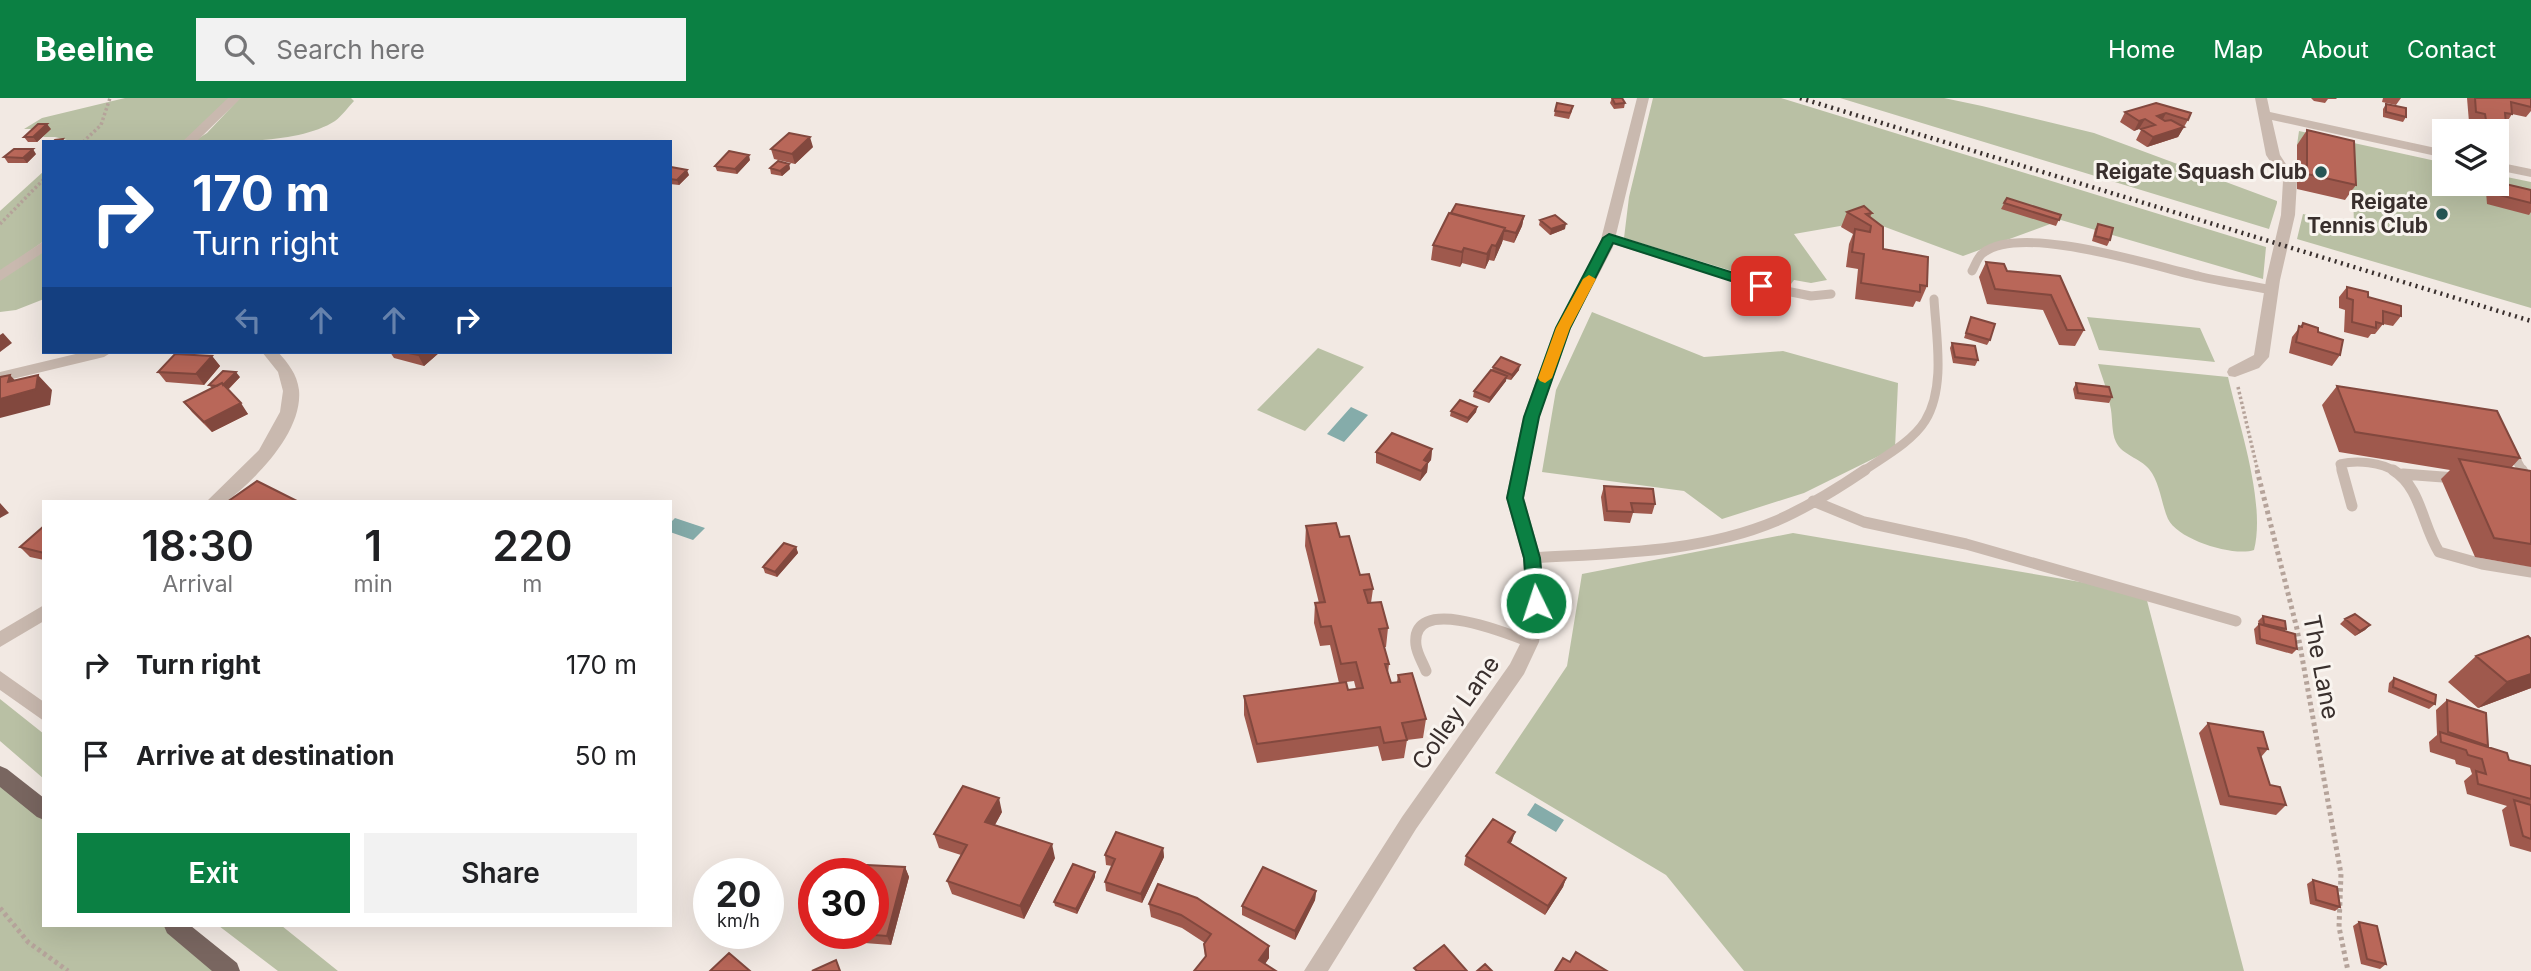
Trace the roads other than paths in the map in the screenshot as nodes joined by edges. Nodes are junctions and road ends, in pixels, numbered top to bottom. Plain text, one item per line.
1 (235, 98) edge
2 (1643, 98) edge
3 (2261, 98) edge
4 (2264, 114) junction
5 (190, 140) edge
6 (2432, 151) edge
7 (2509, 168) edge
8 (2531, 173) edge
9 (1609, 238) junction
10 (42, 246) edge
11 (1972, 271) dead end
12 (0, 276) edge
13 (2272, 290) junction
14 (1831, 294) dead end
15 (1934, 299) dead end
16 (96, 354) edge
17 (272, 354) edge
18 (2235, 372) road end
19 (0, 377) edge
20 (2507, 442) edge
21 (2403, 474) junction
22 (2531, 477) edge
23 (2470, 480) edge
24 (217, 500) edge
25 (1813, 501) junction
26 (2352, 506) dead end
27 (1532, 558) junction
28 (2531, 572) edge
29 (42, 613) edge
30 (2236, 621) dead end
31 (0, 640) edge
32 (1530, 642) junction
33 (1426, 671) dead end
34 (0, 679) edge
35 (42, 711) edge
36 (0, 775) edge
37 (42, 809) edge
38 (176, 927) edge
39 (229, 971) edge
40 (1315, 971) edge

1 - 5 street
2 - 9 street, Colley Lane
3 - 4 street
4 - 6 street
4 - 13 street
7 - 8 street
9 - 14 lane
9 - 27 street, Colley Lane
10 - 12 street
11 - 13 lane
13 - 18 street
15 - 25 lane
16 - 19 street
17 - 24 street
20 - 22 lane
21 - 23 lane
21 - 26 lane
21 - 28 lane
25 - 27 lane
25 - 30 lane
27 - 32 street, Colley Lane
29 - 31 street
32 - 33 lane
32 - 40 street, Colley Lane
34 - 35 street
36 - 37 main road
38 - 39 main road

